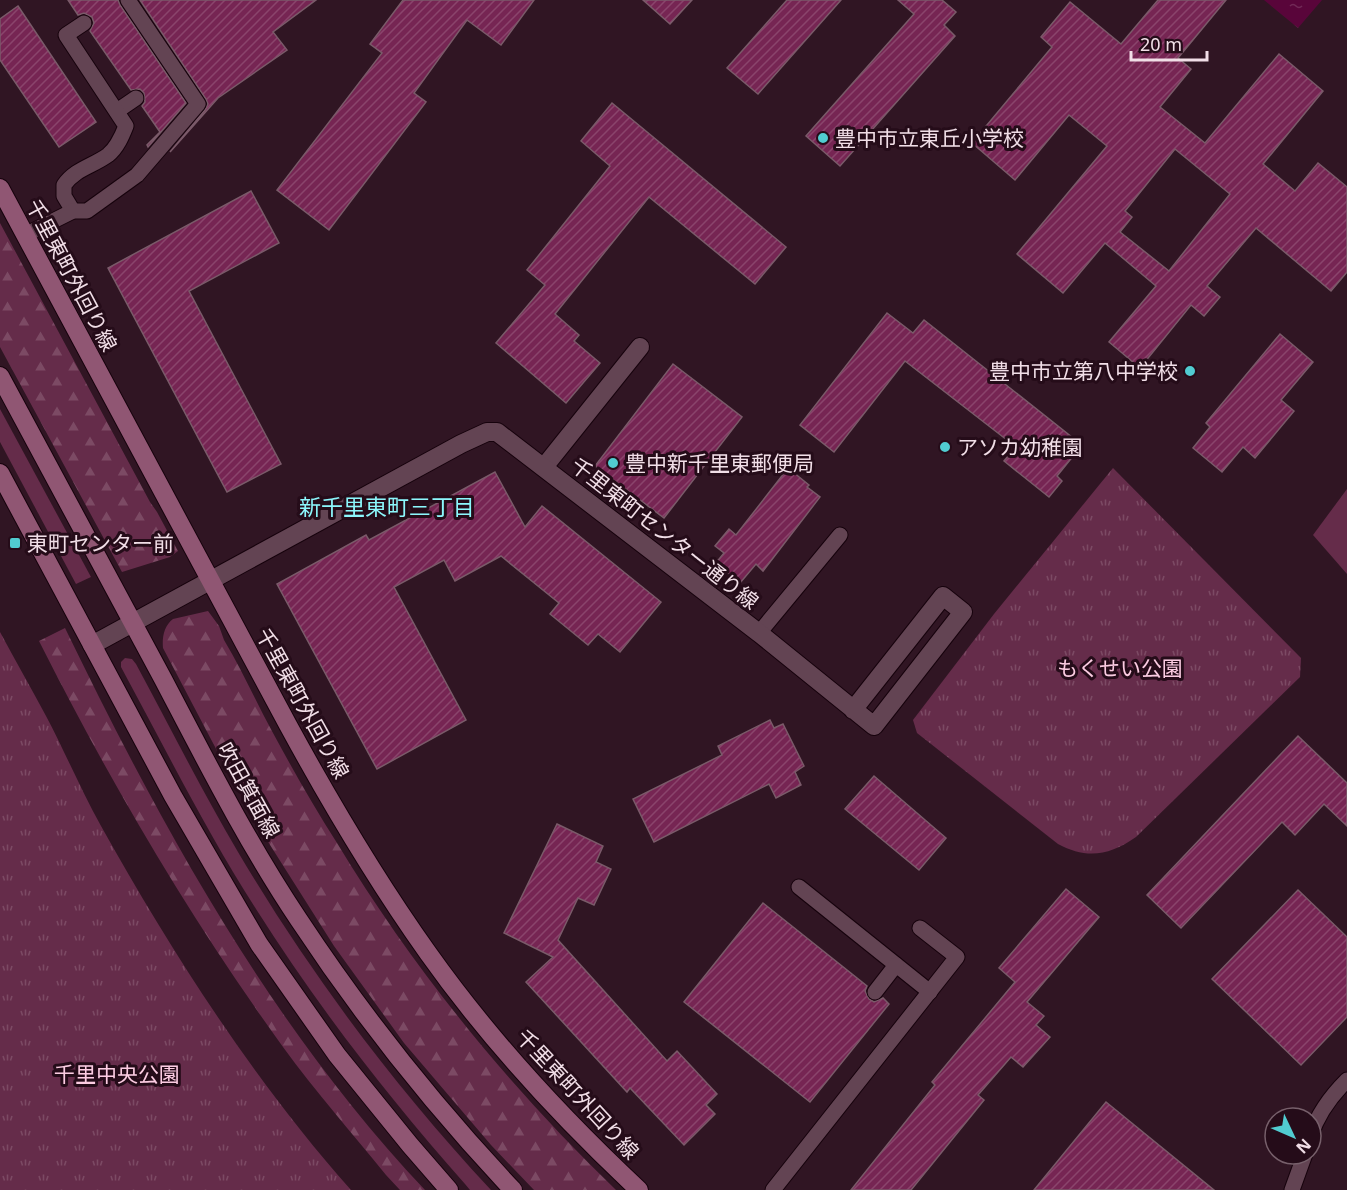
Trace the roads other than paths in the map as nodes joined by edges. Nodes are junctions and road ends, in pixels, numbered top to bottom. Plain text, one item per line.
1 (128, 0) edge
2 (84, 23) dead end
3 (136, 98) dead end
4 (117, 111) junction
5 (0, 188) edge
6 (73, 211) junction
7 (25, 235) junction
8 (640, 347) dead end
9 (0, 376) edge
10 (544, 467) junction
11 (0, 473) edge
12 (840, 535) dead end
13 (211, 579) junction
14 (132, 623) junction
15 (759, 633) junction
16 (92, 645) junction
17 (903, 645) junction
18 (924, 662) junction
19 (853, 710) junction
20 (799, 887) dead end
21 (920, 928) dead end
22 (896, 965) junction
23 (875, 992) dead end
24 (930, 992) junction
25 (1347, 1080) edge
26 (1323, 1108) edge
27 (1301, 1166) edge
28 (449, 1190) edge
29 (513, 1190) edge
30 (639, 1190) edge
31 (773, 1190) edge
32 (1292, 1190) edge

1 - 6 lane
2 - 4 lane
3 - 4 lane
4 - 6 lane
5 - 7 main road, 千里東町外回り線
6 - 7 lane
7 - 13 main road, 千里東町外回り線
8 - 10 street, 千里東町センター通り線
9 - 14 main road, 吹田箕面線
10 - 13 street, 千里東町センター通り線
10 - 15 street, 千里東町センター通り線
11 - 16 main road
12 - 15 lane, 千里東町センター通り線
13 - 14 street, 千里東町センター通り線
13 - 30 main road, 千里東町外回り線
14 - 16 street, 千里東町センター通り線
14 - 29 main road, 吹田箕面線
15 - 19 street, 千里東町センター通り線
16 - 28 main road
17 - 18 street
17 - 18 street, 千里東町センター通り線
17 - 19 street, 千里東町センター通り線
18 - 19 street, 千里東町センター通り線
20 - 22 lane
21 - 24 lane
22 - 23 lane
22 - 24 lane
24 - 31 lane
25 - 26 lane
27 - 32 lane

